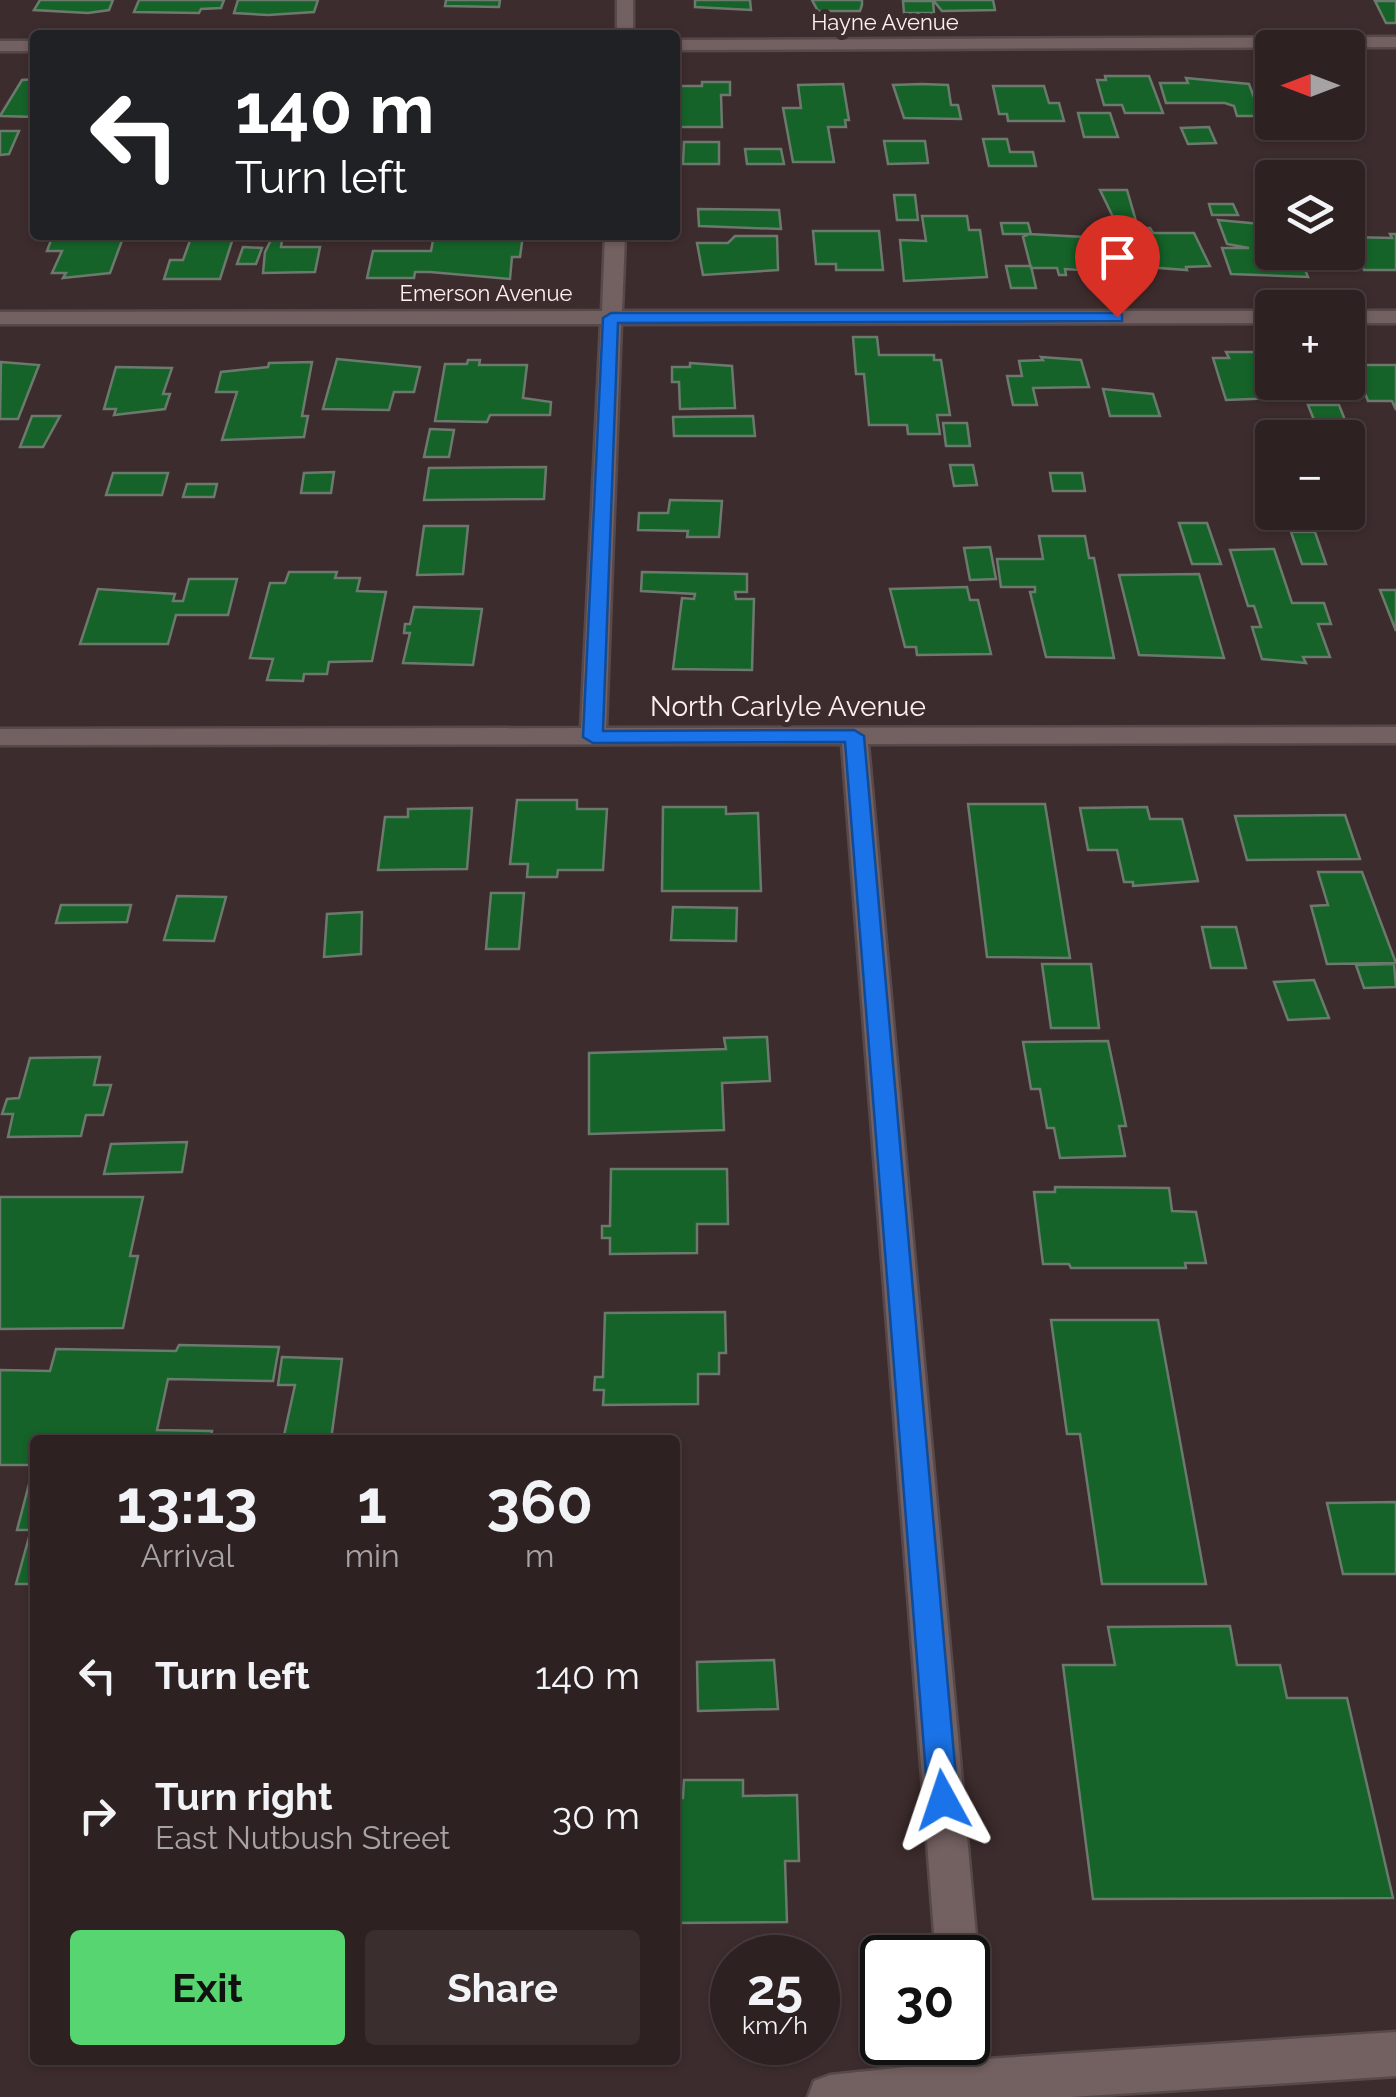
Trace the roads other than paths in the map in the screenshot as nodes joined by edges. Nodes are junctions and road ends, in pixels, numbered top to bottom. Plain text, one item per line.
1 (625, 0) edge
2 (625, 30) edge
3 (1396, 42) edge
4 (680, 45) edge
5 (0, 46) edge
6 (30, 46) edge
7 (615, 240) edge
8 (1255, 317) edge
9 (1365, 317) edge
10 (1396, 317) edge
11 (0, 318) edge
12 (611, 318) junction
13 (1396, 735) edge
14 (854, 736) junction
15 (0, 737) edge
16 (593, 737) junction
17 (954, 1935) edge
18 (1396, 2054) edge
19 (966, 2074) edge
20 (830, 2097) edge

1 - 2 street
3 - 4 street, Hayne Avenue
5 - 6 street
7 - 12 street
8 - 12 street, Emerson Avenue
9 - 10 street
11 - 12 street, Emerson Avenue
12 - 16 street
13 - 14 street, North Carlyle Avenue
14 - 16 street, North Carlyle Avenue
14 - 17 street
15 - 16 street, North Carlyle Avenue
18 - 19 street
19 - 20 street

